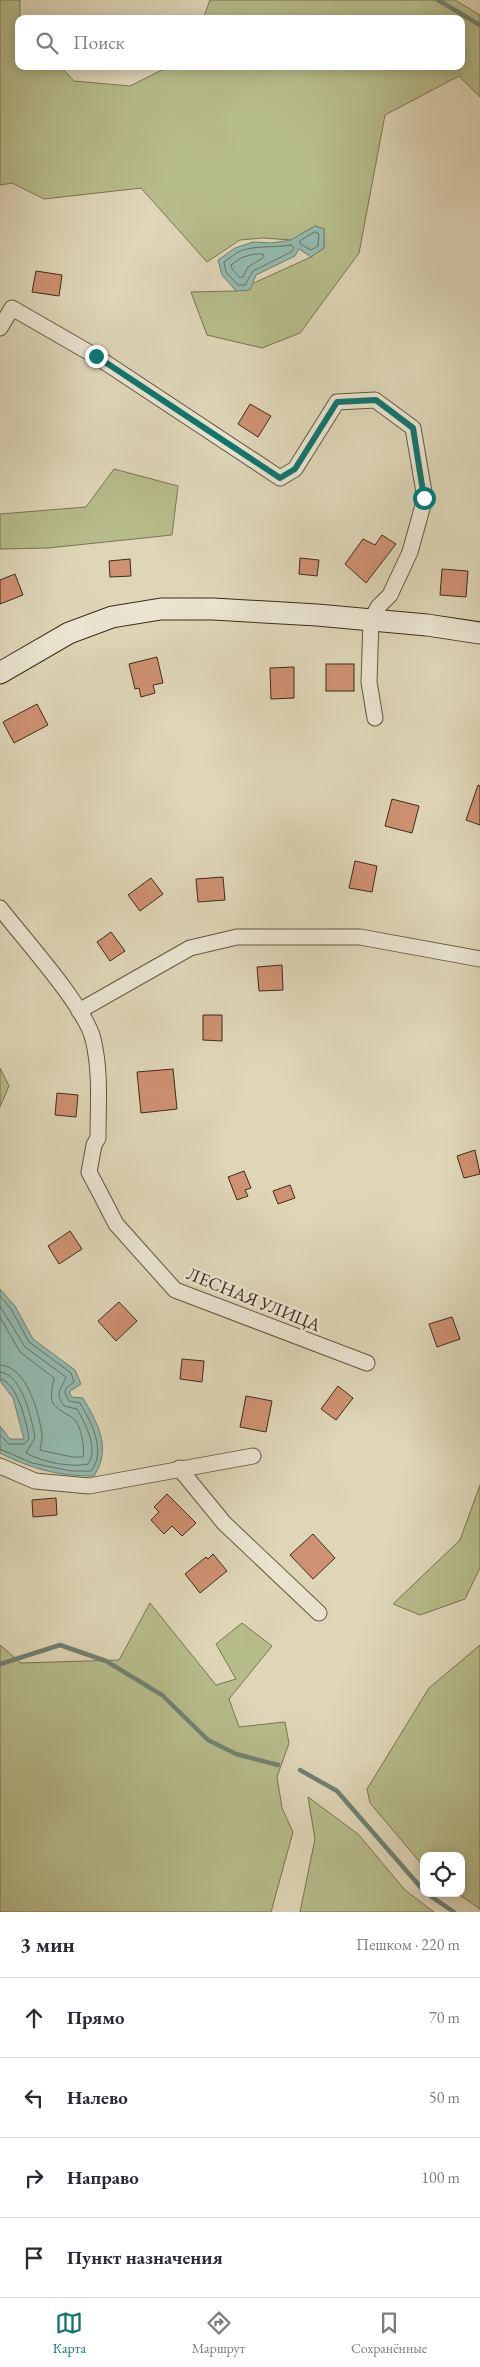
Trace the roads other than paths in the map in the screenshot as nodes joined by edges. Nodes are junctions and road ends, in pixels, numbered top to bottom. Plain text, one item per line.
1 (0, 328) edge
2 (371, 620) junction
3 (480, 633) edge
4 (0, 674) edge
5 (375, 718) dead end
6 (0, 908) edge
7 (480, 959) edge
8 (79, 1011) junction
9 (367, 1363) dead end
10 (253, 1456) dead end
11 (0, 1466) edge
12 (179, 1468) junction
13 (319, 1613) dead end

1 - 2 street
2 - 3 street
2 - 4 street
2 - 5 street
6 - 8 street, ЛЕСНАЯ УЛИЦА
7 - 8 street
8 - 9 street, ЛЕСНАЯ УЛИЦА
10 - 12 street
11 - 12 street
12 - 13 street

